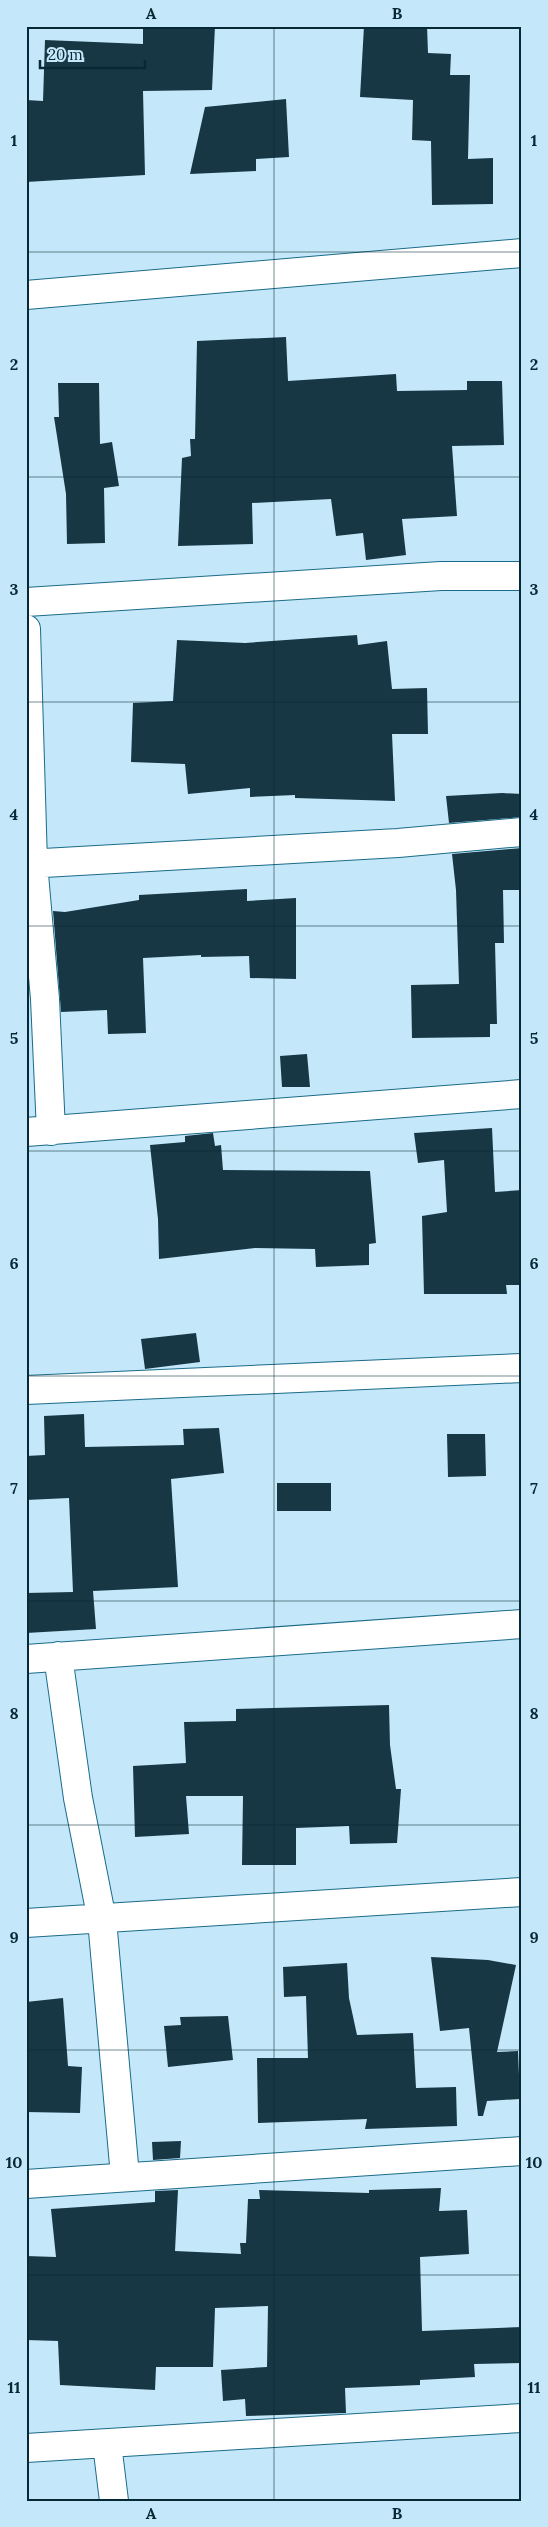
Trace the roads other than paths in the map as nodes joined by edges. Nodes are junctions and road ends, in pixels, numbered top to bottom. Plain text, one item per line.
1 (522, 253) edge
2 (26, 295) edge
3 (522, 576) edge
4 (26, 602) edge
5 (26, 629) edge
6 (522, 832) edge
7 (30, 863) edge
8 (522, 1094) edge
9 (39, 1131) edge
10 (522, 1368) edge
11 (26, 1390) edge
12 (522, 1624) edge
13 (58, 1656) junction
14 (26, 1659) edge
15 (522, 1892) edge
16 (102, 1920) junction
17 (26, 1923) edge
18 (522, 2150) edge
19 (125, 2176) junction
20 (26, 2184) edge
21 (522, 2418) edge
22 (108, 2444) junction
23 (26, 2448) edge
24 (114, 2501) edge

1 - 2 street
3 - 4 street
5 - 7 street
6 - 7 street
7 - 9 street
8 - 9 street
10 - 11 street
12 - 13 street
13 - 14 street
13 - 16 street
15 - 16 street
16 - 17 street
16 - 19 street
18 - 19 street
19 - 20 street
21 - 22 street
22 - 23 street
22 - 24 street

